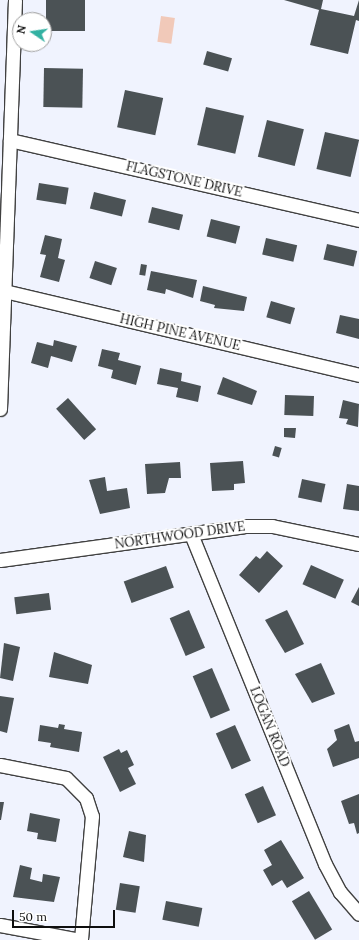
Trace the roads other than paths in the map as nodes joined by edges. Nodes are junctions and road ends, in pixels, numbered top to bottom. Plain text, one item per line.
1 (15, 0) edge
2 (10, 140) junction
3 (359, 220) edge
4 (2, 291) edge
5 (359, 375) edge
6 (0, 409) edge
7 (190, 534) junction
8 (359, 544) edge
9 (0, 560) edge
10 (0, 765) edge
11 (359, 914) edge
12 (0, 925) edge
13 (81, 940) edge

1 - 2 street
2 - 3 street, FLAGSTONE DRIVE
2 - 4 street
4 - 5 street, HIGH PINE AVENUE
4 - 6 street
7 - 8 street, NORTHWOOD DRIVE
7 - 9 street, NORTHWOOD DRIVE
7 - 11 street, LOGAN ROAD
10 - 13 street
12 - 13 street

